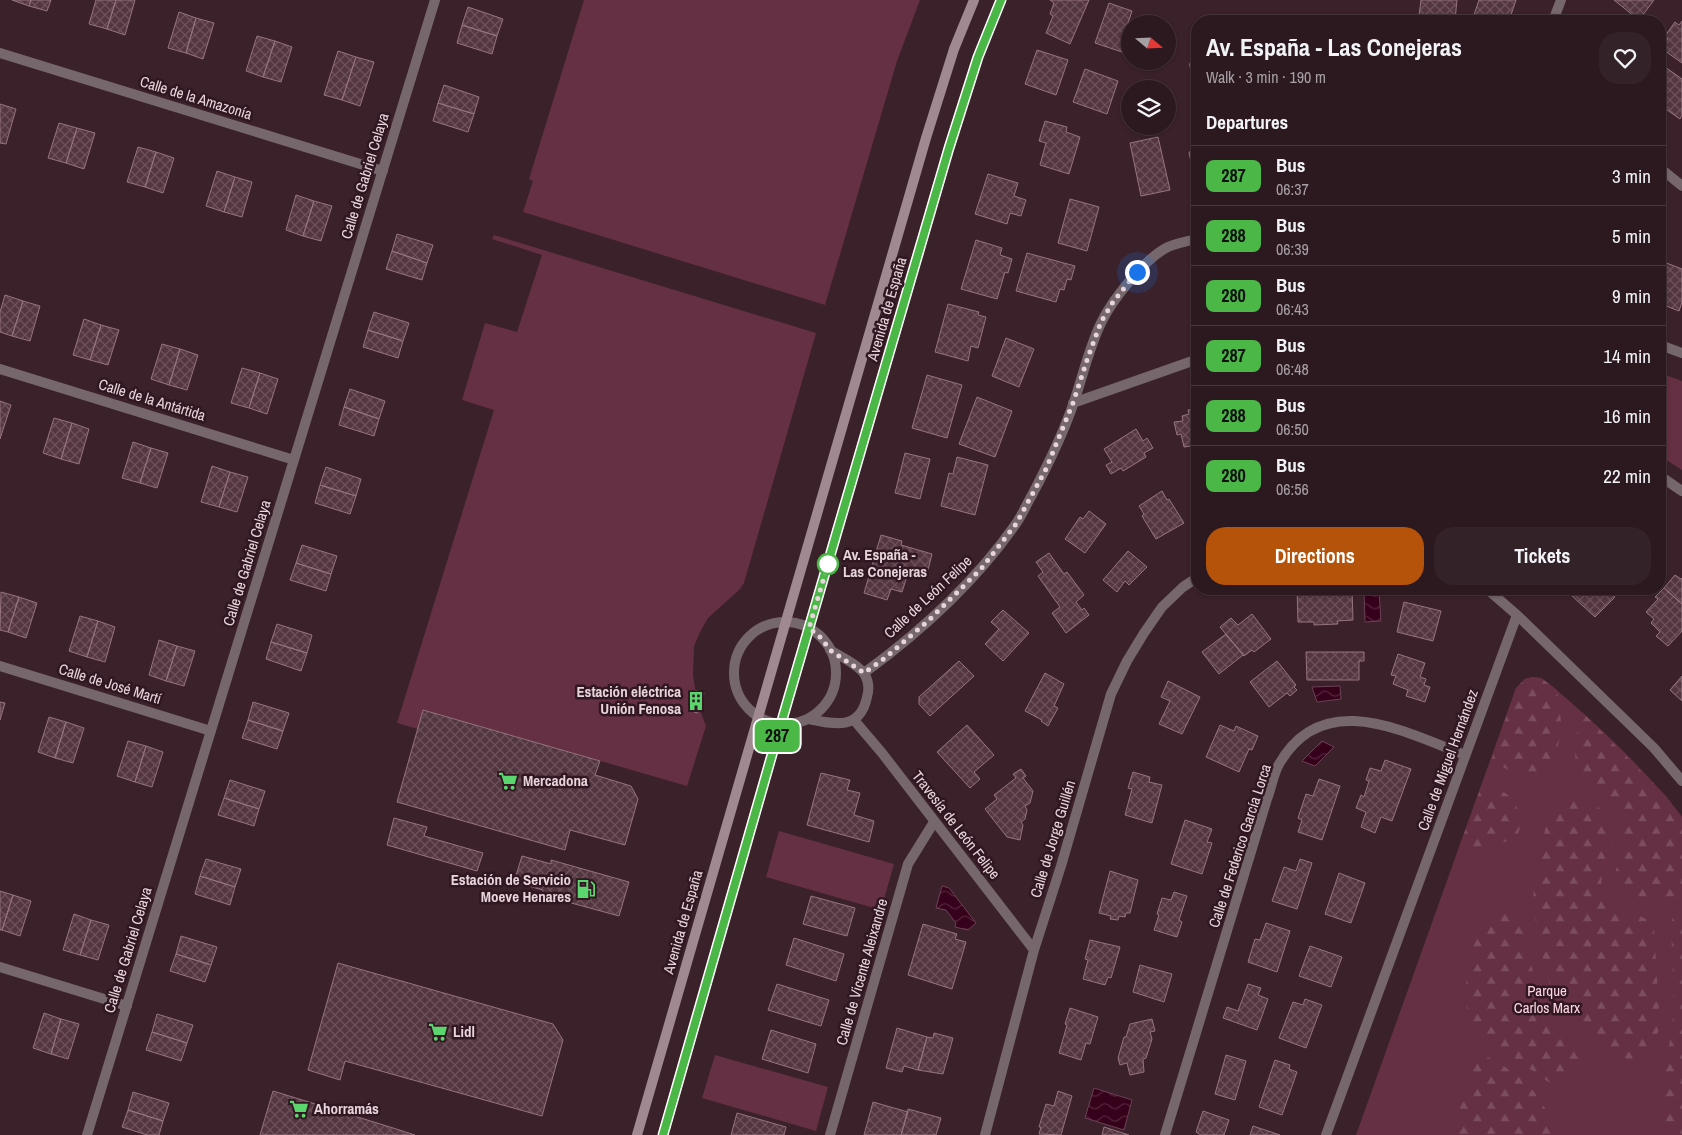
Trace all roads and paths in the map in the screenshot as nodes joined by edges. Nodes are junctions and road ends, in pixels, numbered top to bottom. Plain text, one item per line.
1 (435, 0) edge
2 (974, 0) edge
3 (1001, 0) edge
4 (1561, 0) edge
5 (1555, 15) edge
6 (0, 53) edge
7 (383, 171) junction
8 (1666, 173) edge
9 (1682, 186) edge
10 (1191, 241) edge
11 (1666, 347) edge
12 (1682, 352) edge
13 (1191, 361) edge
14 (0, 369) edge
15 (1073, 403) junction
16 (294, 460) junction
17 (1666, 480) edge
18 (1682, 491) edge
19 (1191, 582) edge
20 (1494, 595) edge
21 (1517, 615) junction
22 (786, 621) junction
23 (809, 628) junction
24 (830, 650) junction
25 (0, 666) edge
26 (864, 673) junction
27 (757, 718) junction
28 (808, 720) junction
29 (854, 720) junction
30 (780, 725) junction
31 (211, 731) junction
32 (1465, 755) junction
33 (1682, 781) edge
34 (934, 822) junction
35 (1034, 950) junction
36 (0, 967) edge
37 (127, 1006) junction
38 (87, 1135) edge
39 (637, 1135) edge
40 (663, 1135) edge
41 (830, 1135) edge
42 (985, 1135) edge
43 (1166, 1135) edge
44 (1326, 1135) edge

1 - 7 street, Calle de Gabriel Celaya
2 - 22 street, Avenida de España
3 - 23 street, Avenida de España
4 - 5 street
6 - 7 street, Calle de la Amazonía
7 - 16 street, Calle de Gabriel Celaya
8 - 9 street
10 - 15 street, Calle de León Felipe
11 - 12 street
13 - 15 street
14 - 16 street, Calle de la Antártida
15 - 26 street, Calle de León Felipe
16 - 31 street, Calle de Gabriel Celaya
17 - 18 street
19 - 35 street, Calle de Jorge Guillén
20 - 21 street
21 - 32 street, Calle de Miguel Hernández
21 - 33 street
22 - 23 street
22 - 27 street, Avenida de España
22 - 27 street
23 - 24 street
23 - 30 street, Avenida de España
24 - 26 street
24 - 28 street
25 - 31 street, Calle de José Martí
26 - 29 street
27 - 30 street
27 - 39 street, Avenida de España
28 - 29 street
28 - 30 street
29 - 34 street, Travesía de León Felipe
30 - 40 street, Avenida de España
31 - 37 street, Calle de Gabriel Celaya
32 - 43 street, Calle de Federico García Lorca
32 - 44 street, Calle de Miguel Hernández
34 - 35 street, Travesía de León Felipe
34 - 41 street, Calle de Vicente Aleixandre
35 - 42 street, Calle de Jorge Guillén
36 - 37 street
37 - 38 street, Calle de Gabriel Celaya

